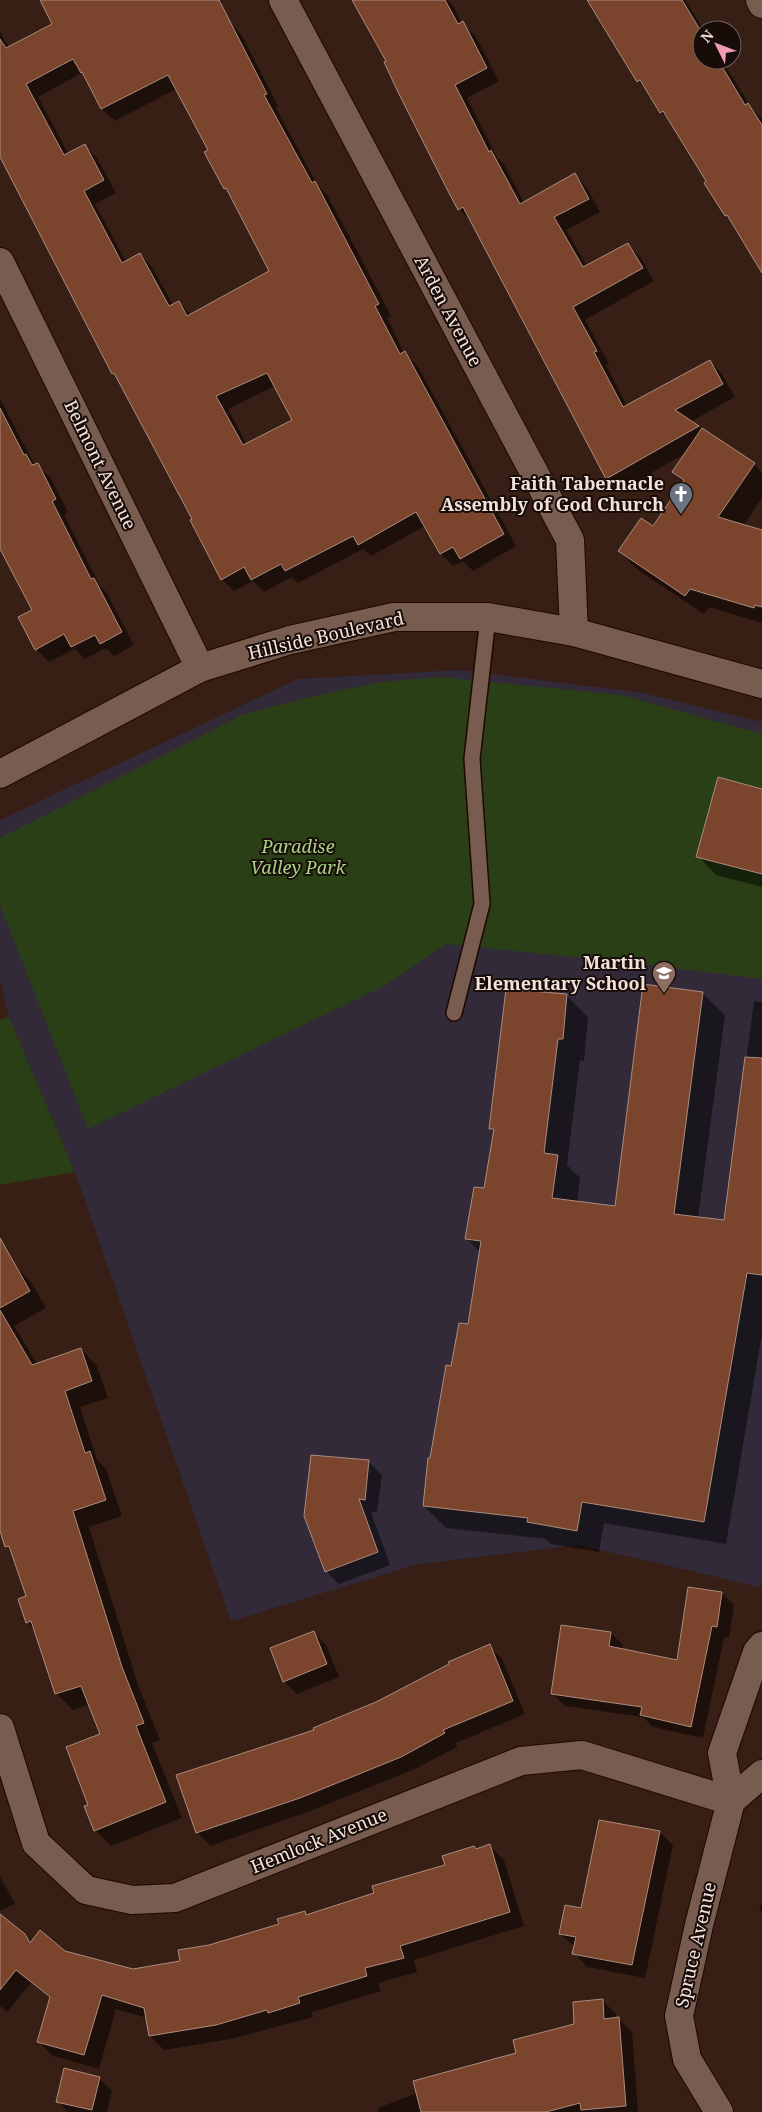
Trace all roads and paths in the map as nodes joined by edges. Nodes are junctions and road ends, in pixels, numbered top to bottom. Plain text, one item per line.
1 (283, 0) edge
2 (760, 0) edge
3 (762, 4) edge
4 (0, 262) edge
5 (488, 617) junction
6 (574, 632) junction
7 (200, 668) junction
8 (762, 684) edge
9 (0, 774) edge
10 (454, 1013) dead end
11 (762, 1646) edge
12 (1, 1738) edge
13 (762, 1774) edge
14 (731, 1801) junction
15 (719, 2112) edge

1 - 6 street, Arden Avenue
2 - 3 street
4 - 7 street, Belmont Avenue
5 - 6 street, Hillside Boulevard
5 - 7 street, Hillside Boulevard
5 - 10 lane
6 - 8 street, Hillside Boulevard
7 - 9 street, Hillside Boulevard
11 - 14 street, Spruce Avenue
12 - 14 street, Hemlock Avenue
13 - 14 street
14 - 15 street, Spruce Avenue

